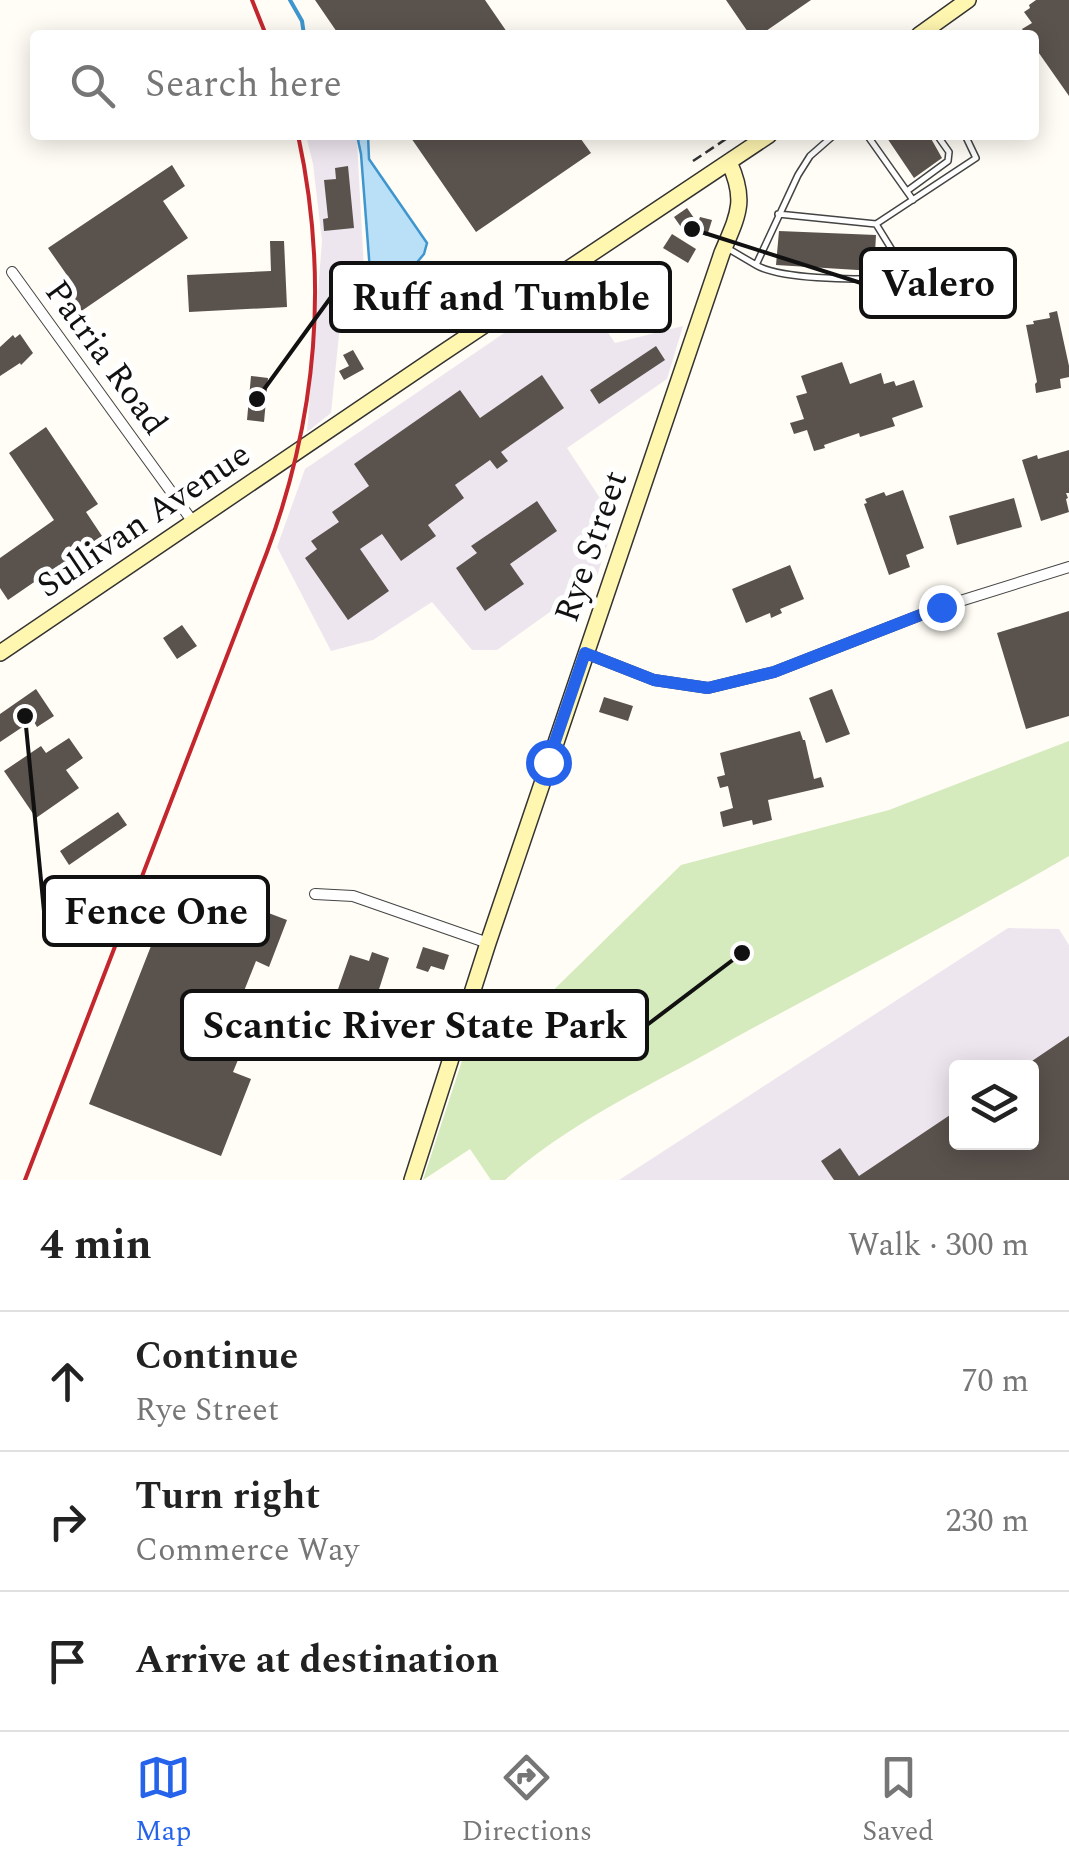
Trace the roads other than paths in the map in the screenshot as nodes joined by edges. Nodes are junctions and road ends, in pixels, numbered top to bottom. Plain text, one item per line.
1 (968, 0) edge
2 (926, 30) edge
3 (762, 140) edge
4 (828, 140) edge
5 (871, 140) edge
6 (941, 140) edge
7 (967, 140) edge
8 (729, 162) junction
9 (906, 190) junction
10 (913, 200) junction
11 (778, 214) junction
12 (876, 224) junction
13 (724, 247) junction
14 (756, 266) junction
15 (12, 272) dead end
16 (193, 522) junction
17 (1069, 567) edge
18 (0, 653) edge
19 (585, 653) junction
20 (315, 894) dead end
21 (488, 944) junction
22 (412, 1180) edge

1 - 2 street
3 - 8 street, Sullivan Avenue
4 - 11 lane
5 - 9 lane
6 - 9 lane
7 - 10 lane
8 - 13 street, Rye Street
8 - 16 street, Sullivan Avenue
9 - 10 lane
10 - 12 lane
11 - 12 lane
11 - 14 lane
12 - 14 lane
13 - 14 lane
13 - 19 street, Rye Street
15 - 16 street, Patria Road
16 - 18 street, Sullivan Avenue
17 - 19 street
19 - 21 street, Rye Street
20 - 21 street
21 - 22 street, Rye Street

